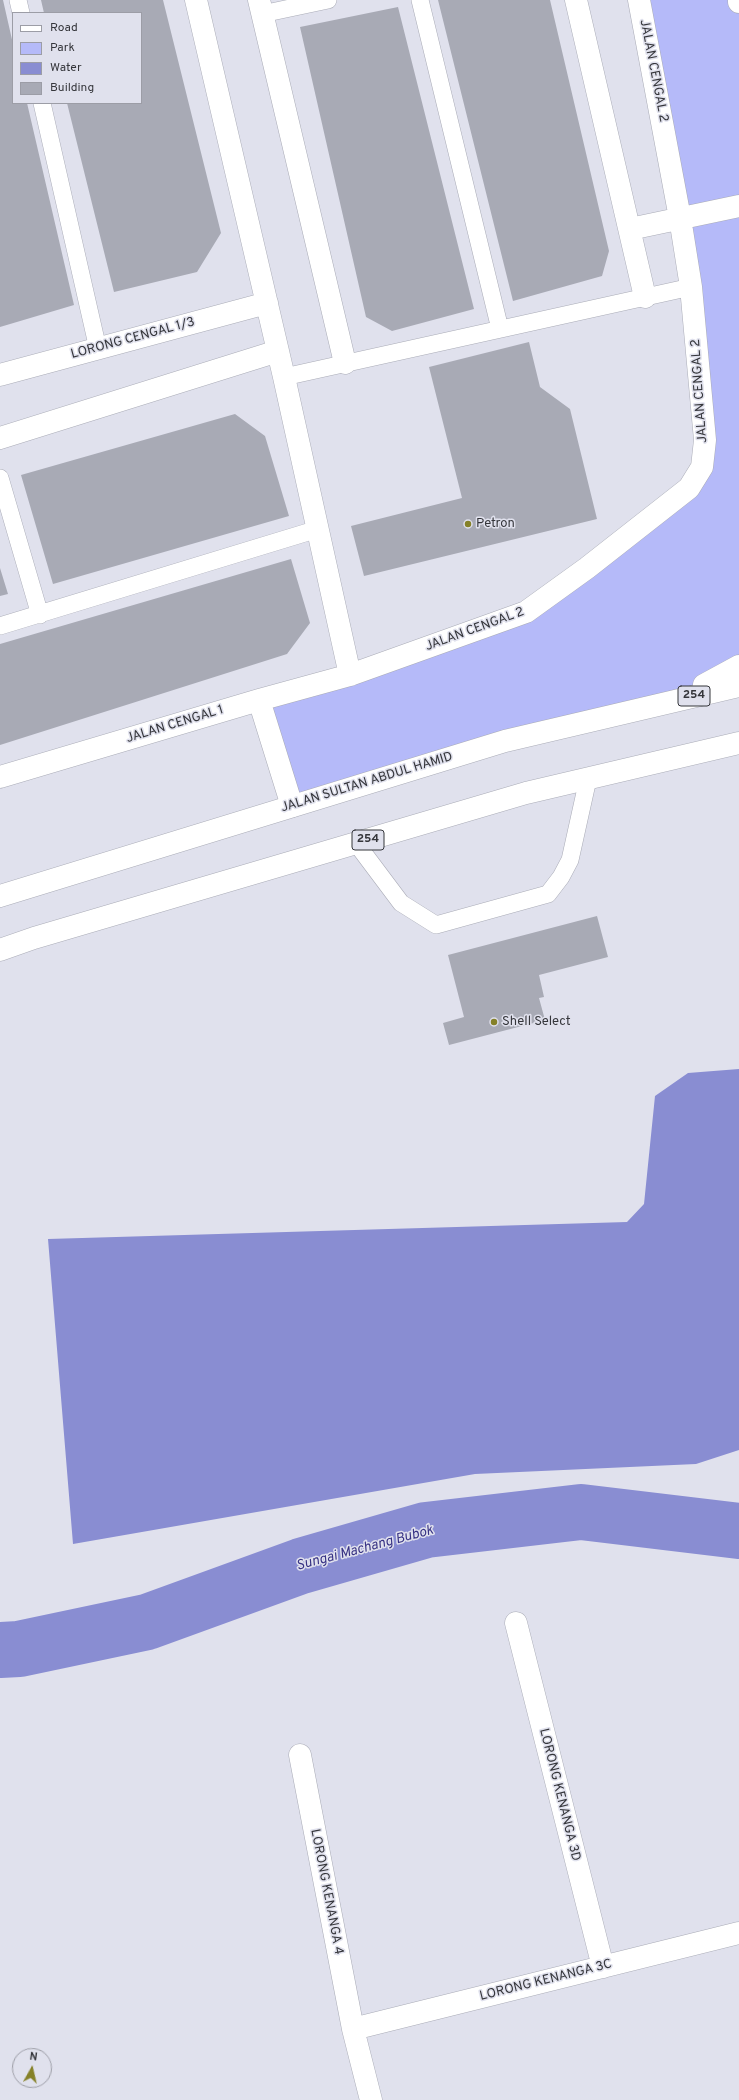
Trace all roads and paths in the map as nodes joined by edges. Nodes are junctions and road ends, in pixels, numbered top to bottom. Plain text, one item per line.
1 (18, 0) edge
2 (196, 0) edge
3 (328, 0) edge
4 (420, 0) edge
5 (576, 0) edge
6 (639, 0) edge
7 (261, 7) edge
8 (21, 12) edge
9 (42, 104) edge
10 (739, 206) edge
11 (680, 218) junction
12 (630, 229) junction
13 (691, 287) junction
14 (645, 297) junction
15 (267, 302) junction
16 (500, 329) junction
17 (98, 349) junction
18 (278, 352) junction
19 (345, 363) junction
20 (0, 376) edge
21 (284, 377) junction
22 (0, 438) edge
23 (0, 478) edge
24 (318, 529) junction
25 (40, 615) junction
26 (0, 626) edge
27 (739, 666) edge
28 (350, 675) junction
29 (739, 686) edge
30 (259, 700) junction
31 (649, 707) junction
32 (739, 743) edge
33 (0, 777) edge
34 (588, 779) junction
35 (292, 806) junction
36 (356, 843) junction
37 (0, 896) edge
38 (0, 950) edge
39 (516, 1623) dead end
40 (300, 1755) dead end
41 (739, 1933) edge
42 (603, 1967) junction
43 (353, 2029) junction
44 (371, 2100) edge

1 - 8 lane
2 - 15 street
3 - 7 lane
4 - 16 lane
5 - 12 street
6 - 11 street, JALAN CENGAL 2
7 - 19 street
9 - 17 lane
10 - 11 street
11 - 12 street
11 - 13 street, JALAN CENGAL 2
12 - 14 street
13 - 14 lane
13 - 28 street, JALAN CENGAL 2
14 - 16 lane
15 - 17 street, LORONG CENGAL 1/3
15 - 18 street
16 - 19 lane
17 - 20 street, LORONG CENGAL 1/3
18 - 21 street
18 - 22 street
19 - 21 lane
21 - 24 street
23 - 25 lane
24 - 25 lane
24 - 28 street
25 - 26 lane
27 - 31 street
28 - 30 street, JALAN CENGAL 1
29 - 31 street, JALAN SULTAN ABDUL HAMID / 254
30 - 33 street, JALAN CENGAL 1
30 - 35 street
31 - 35 street, JALAN SULTAN ABDUL HAMID / 254
32 - 34 street, 254
34 - 36 street, 254
34 - 36 lane
35 - 37 street, JALAN SULTAN ABDUL HAMID / 254
36 - 38 street, 254
39 - 42 street, LORONG KENANGA 3D
40 - 43 street, LORONG KENANGA 4
41 - 42 street, LORONG KENANGA 3C
42 - 43 street, LORONG KENANGA 3C
43 - 44 street, LORONG KENANGA 4

